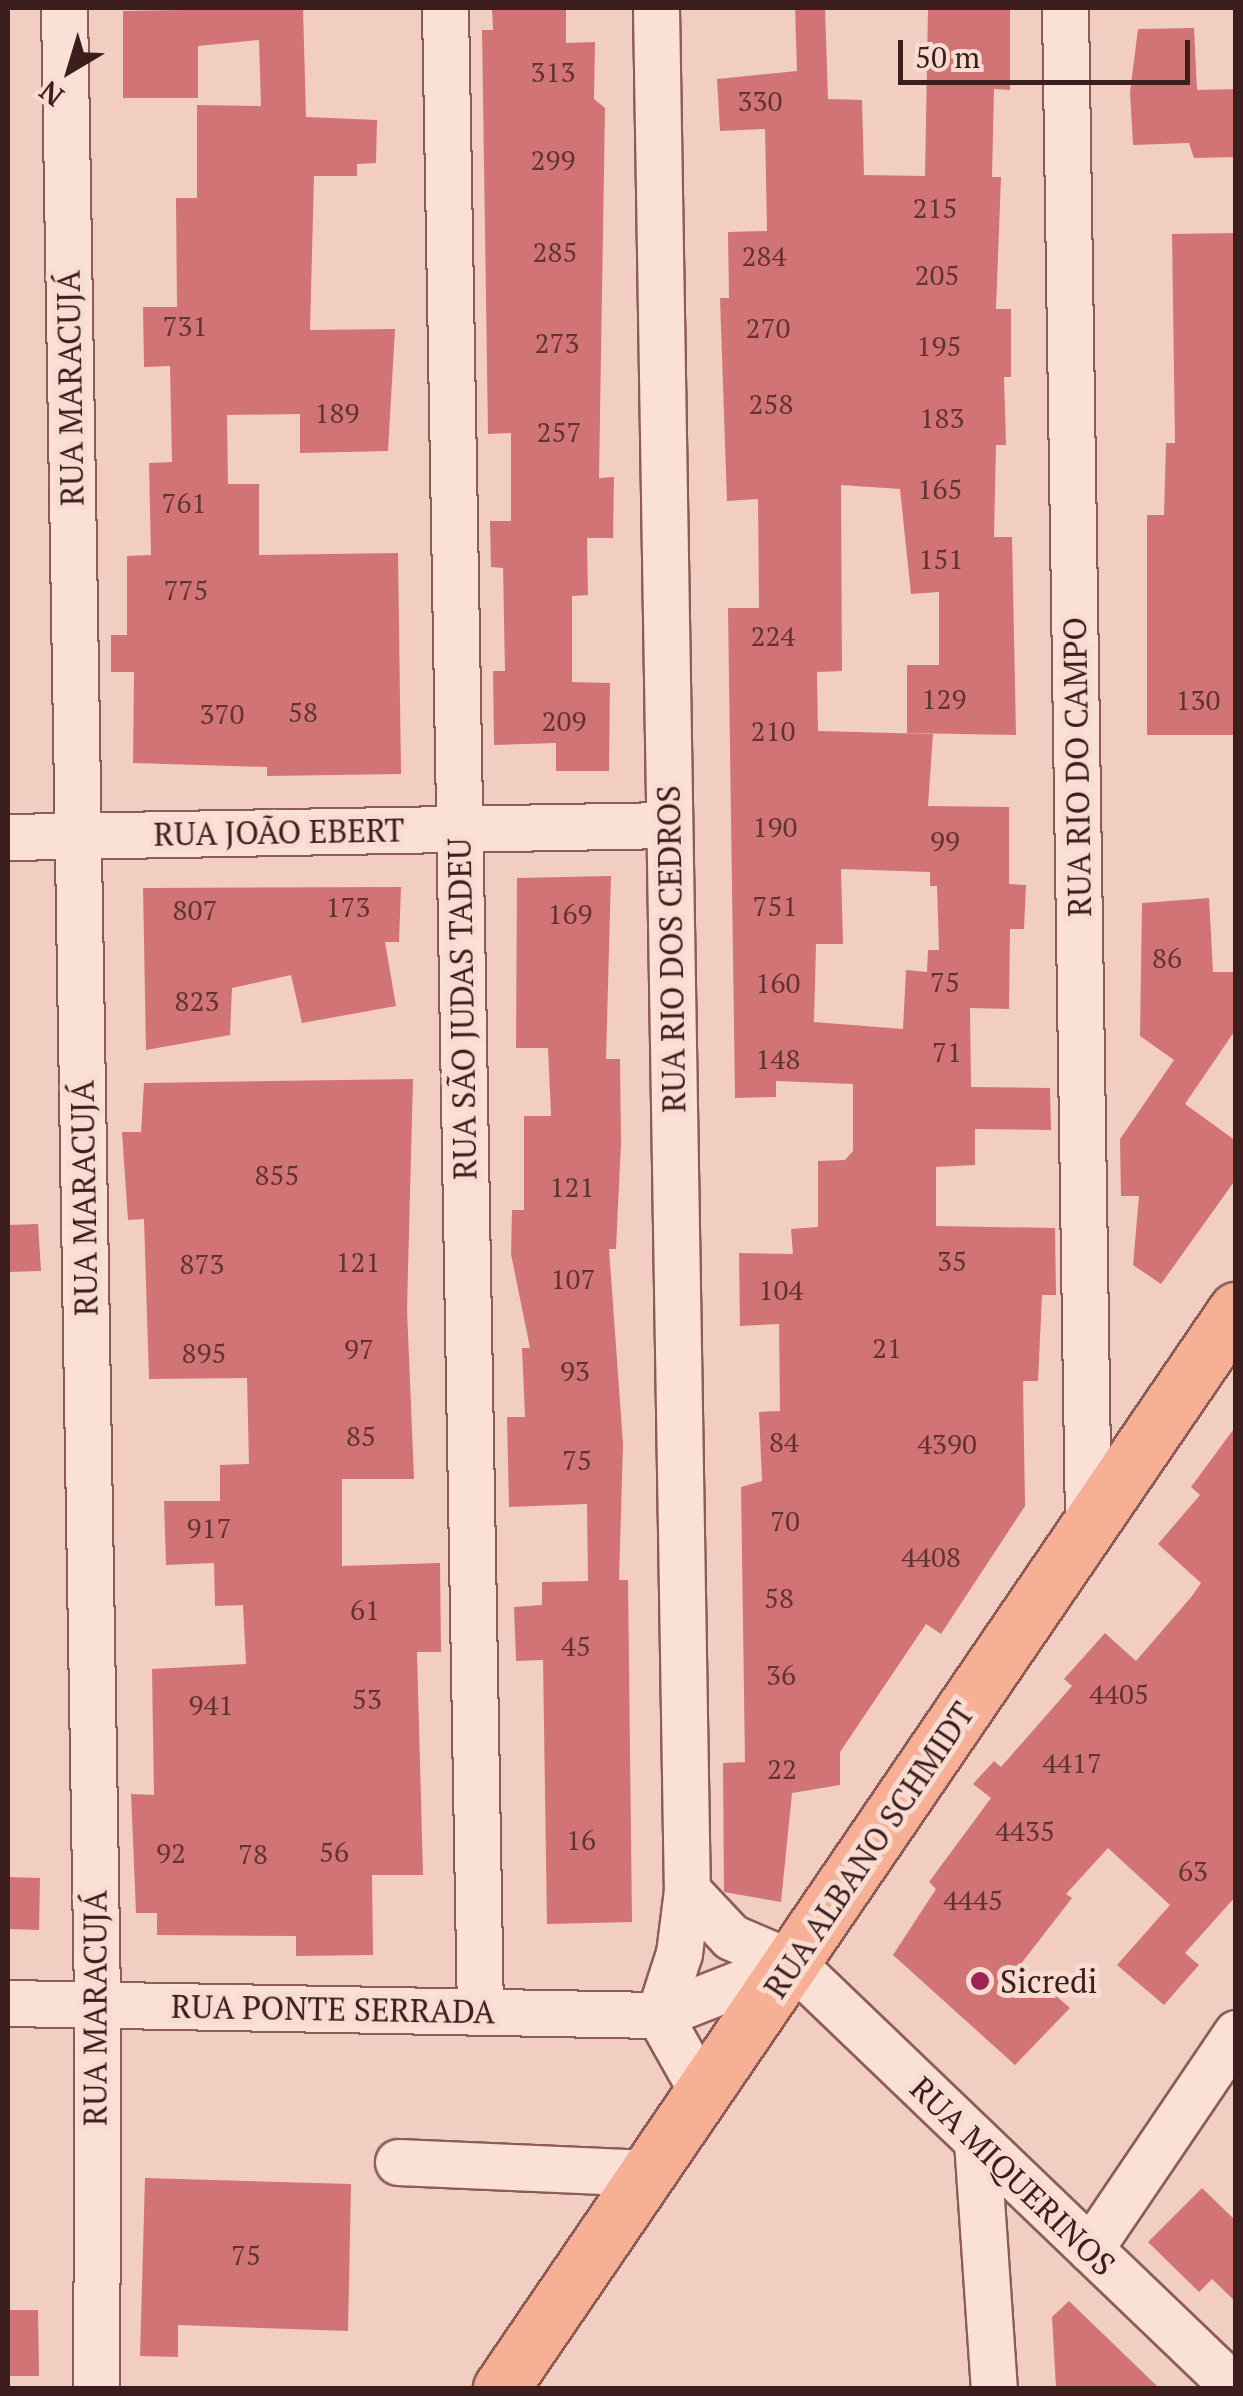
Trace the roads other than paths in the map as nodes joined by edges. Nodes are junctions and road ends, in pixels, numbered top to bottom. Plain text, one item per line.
1 (64, 8) edge
2 (445, 8) edge
3 (656, 8) edge
4 (1065, 8) edge
5 (670, 825) junction
6 (459, 828) junction
7 (78, 836) junction
8 (8, 837) edge
9 (1236, 1310) edge
10 (1088, 1527) junction
11 (687, 1890) junction
12 (792, 1963) junction
13 (8, 2003) edge
14 (97, 2005) junction
15 (480, 2011) junction
16 (660, 2015) junction
17 (1236, 2033) edge
18 (703, 2093) junction
19 (977, 2141) junction
20 (398, 2162) dead end
21 (649, 2173) junction
22 (1090, 2250) junction
23 (96, 2388) edge
24 (501, 2388) edge
25 (994, 2388) edge
26 (1234, 2388) edge

1 - 7 street, RUA MARACUJÁ
2 - 6 street, RUA SÃO JUDAS TADEU
3 - 5 street, RUA RIO DOS CEDROS
4 - 10 street, RUA RIO DO CAMPO
5 - 6 street, RUA JOÃO EBERT
5 - 11 street, RUA RIO DOS CEDROS
6 - 7 street, RUA JOÃO EBERT
6 - 15 street, RUA SÃO JUDAS TADEU
7 - 8 street, RUA JOÃO EBERT
7 - 14 street, RUA MARACUJÁ
9 - 10 main road, RUA ALBANO SCHMIDT
10 - 12 main road, RUA ALBANO SCHMIDT
11 - 12 street
11 - 16 street, RUA RIO DOS CEDROS
12 - 16 street, RUA PONTE SERRADA
12 - 18 main road, RUA ALBANO SCHMIDT
12 - 19 street, RUA MIQUERINOS
13 - 14 street, RUA PONTE SERRADA
14 - 15 street, RUA PONTE SERRADA
14 - 23 street, RUA MARACUJÁ
15 - 16 street, RUA PONTE SERRADA
16 - 18 street
17 - 22 street
18 - 21 main road, RUA ALBANO SCHMIDT
19 - 22 street, RUA MIQUERINOS
19 - 25 street
20 - 21 street
21 - 24 main road, RUA ALBANO SCHMIDT
22 - 26 street, RUA MIQUERINOS

